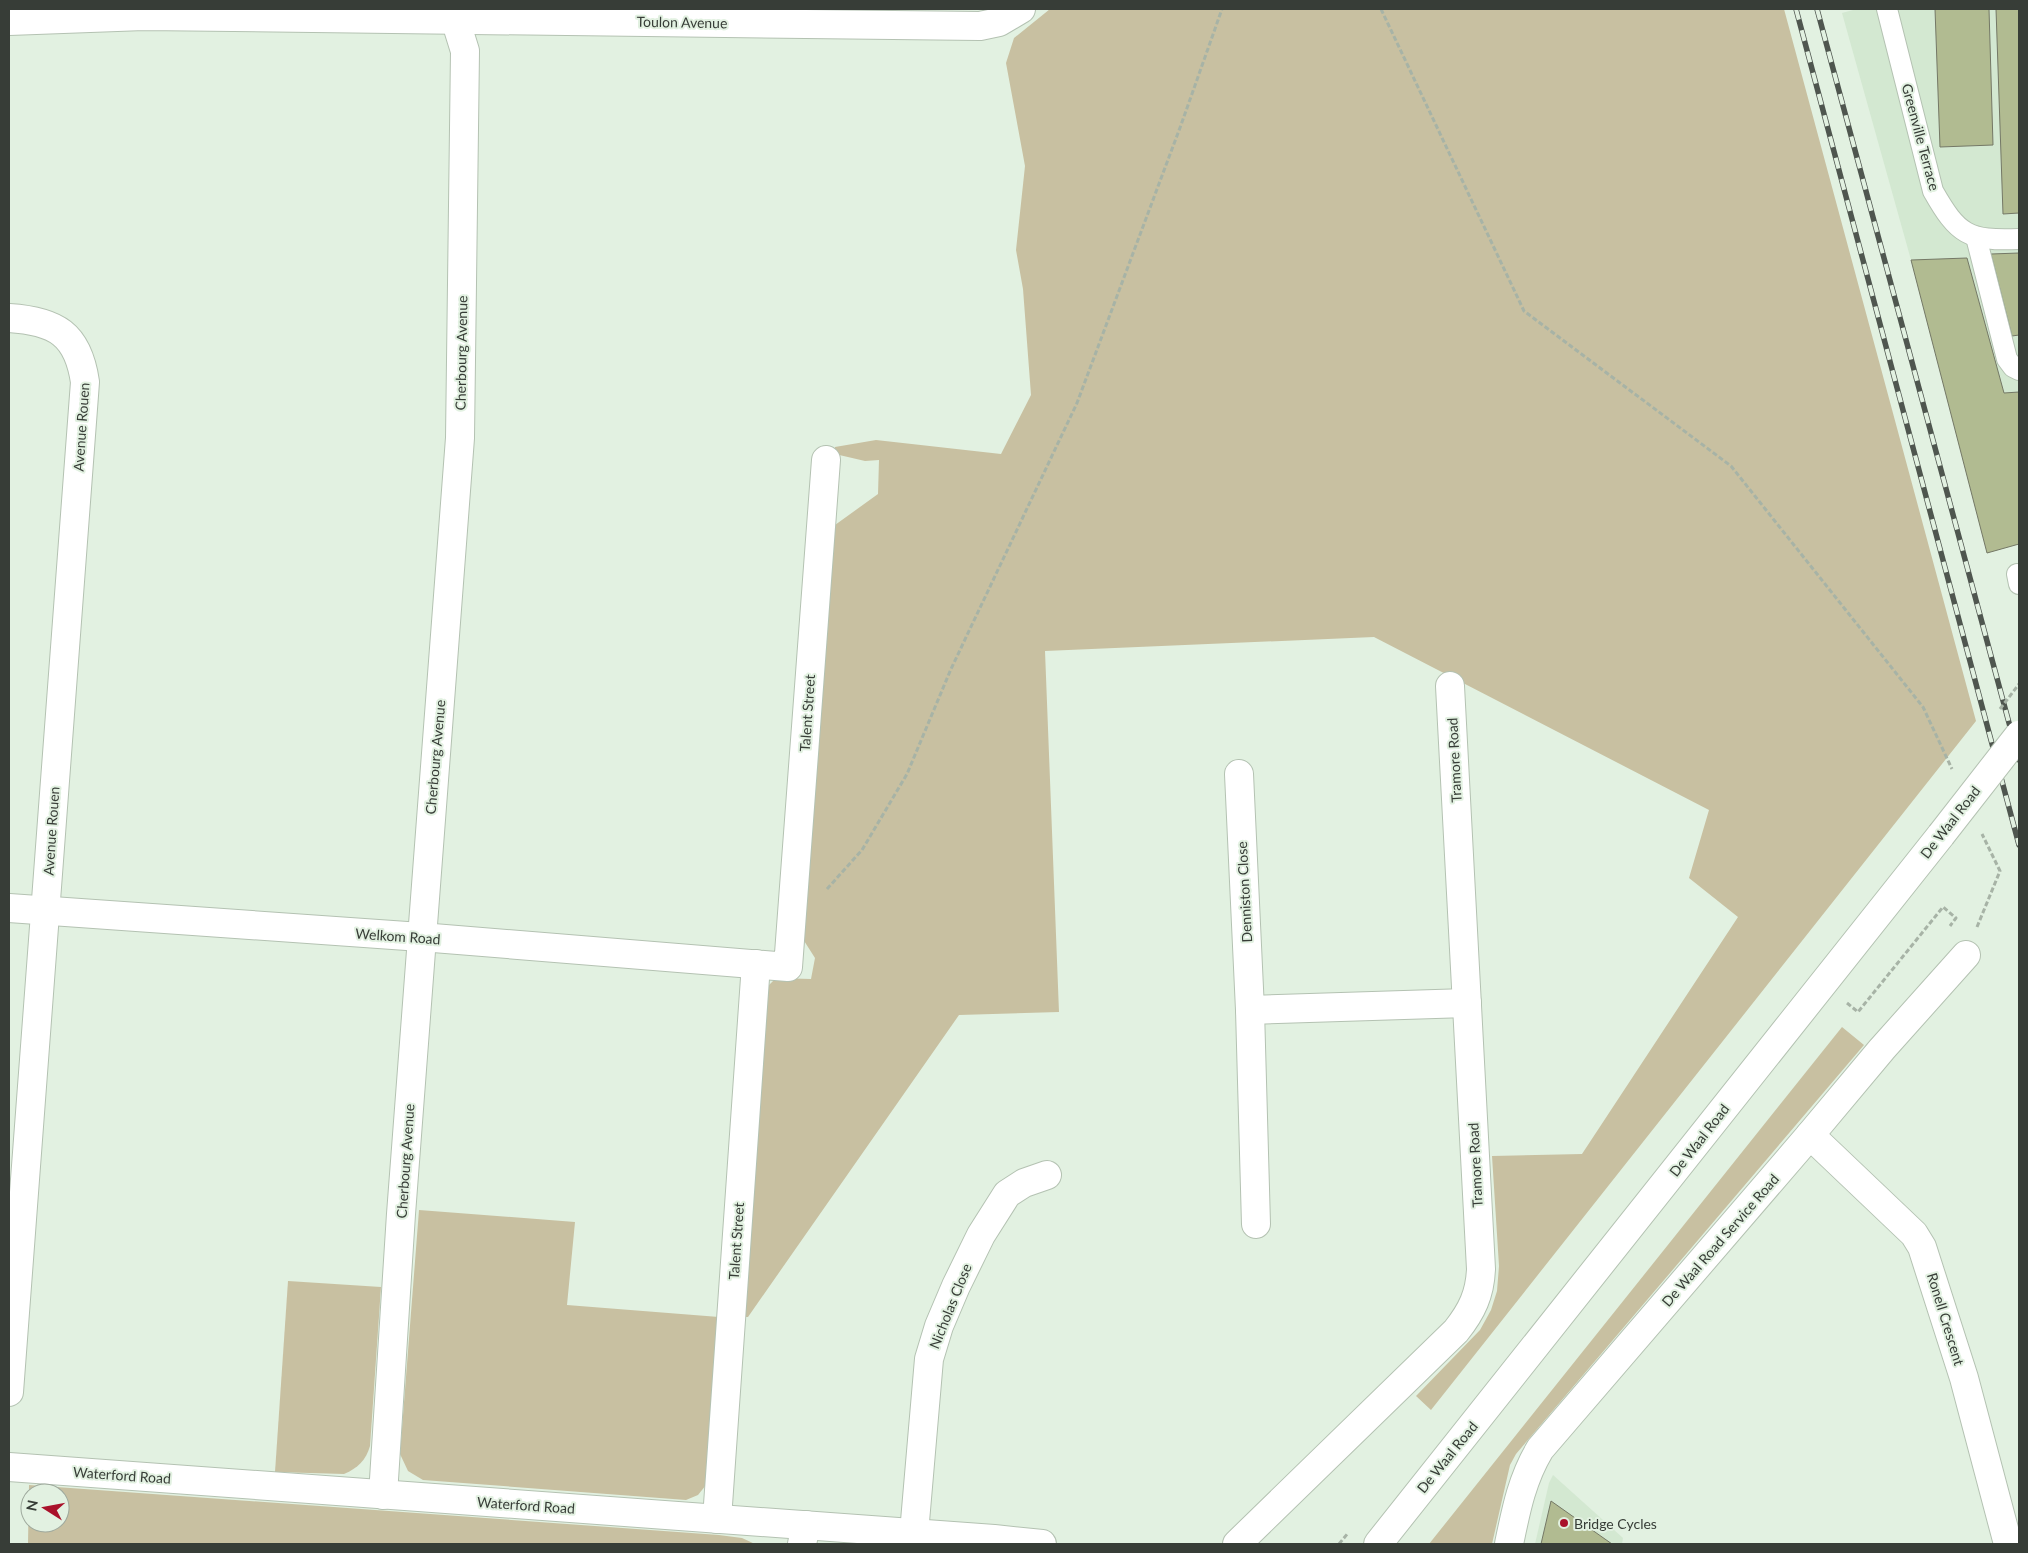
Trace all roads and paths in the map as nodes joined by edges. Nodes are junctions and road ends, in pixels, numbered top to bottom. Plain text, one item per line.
1 (1021, 9) edge
2 (1222, 9) edge
3 (1381, 9) edge
4 (1887, 9) edge
5 (454, 14) edge
6 (9, 21) edge
7 (1976, 237) junction
8 (2019, 239) edge
9 (9, 318) edge
10 (2019, 370) edge
11 (826, 460) dead end
12 (1450, 686) dead end
13 (2019, 735) edge
14 (1239, 774) dead end
15 (1955, 776) dead end
16 (1979, 828) dead end
17 (9, 908) edge
18 (45, 910) junction
19 (791, 918) junction
20 (1944, 934) dead end
21 (421, 937) junction
22 (1966, 955) joint
23 (756, 964) junction
24 (788, 967) joint
25 (1467, 1003) junction
26 (1847, 1003) dead end
27 (1250, 1010) junction
28 (1810, 1135) junction
29 (1048, 1175) dead end
30 (1256, 1224) dead end
31 (9, 1392) edge
32 (9, 1467) edge
33 (383, 1495) junction
34 (717, 1519) junction
35 (914, 1533) junction
36 (804, 1535) edge
37 (1042, 1544) edge
38 (1237, 1544) edge
39 (1378, 1544) edge
40 (1508, 1544) edge
41 (2008, 1544) edge

1 - 5 street, Toulon Avenue
2 - 19 path
3 - 15 path
4 - 7 lane, Greenville Terrace
5 - 6 street, Toulon Avenue
5 - 21 street, Cherbourg Avenue
7 - 8 lane, Greenville Terrace
7 - 10 lane
9 - 18 street, Avenue Rouen
11 - 19 street, Talent Street
12 - 25 street, Tramore Road
13 - 39 street, De Waal Road, bridge
14 - 27 street, Denniston Close
16 - 22 path
17 - 18 street, Welkom Road
18 - 21 street, Welkom Road
18 - 31 street, Avenue Rouen
19 - 24 street, Talent Street
20 - 26 path
21 - 23 street, Welkom Road
21 - 33 street, Cherbourg Avenue
22 - 28 street, De Waal Road Service Road
23 - 24 street, Welkom Road
23 - 34 street, Talent Street
25 - 27 street
25 - 38 street, Tramore Road
27 - 30 street, Denniston Close
28 - 40 street, De Waal Road Service Road
28 - 41 street, Ronell Crescent
29 - 35 street, Nicholas Close
32 - 33 street, Waterford Road
33 - 34 street, Waterford Road
34 - 36 street, Waterford Road
35 - 36 street, Waterford Road
35 - 37 street, Waterford Road

